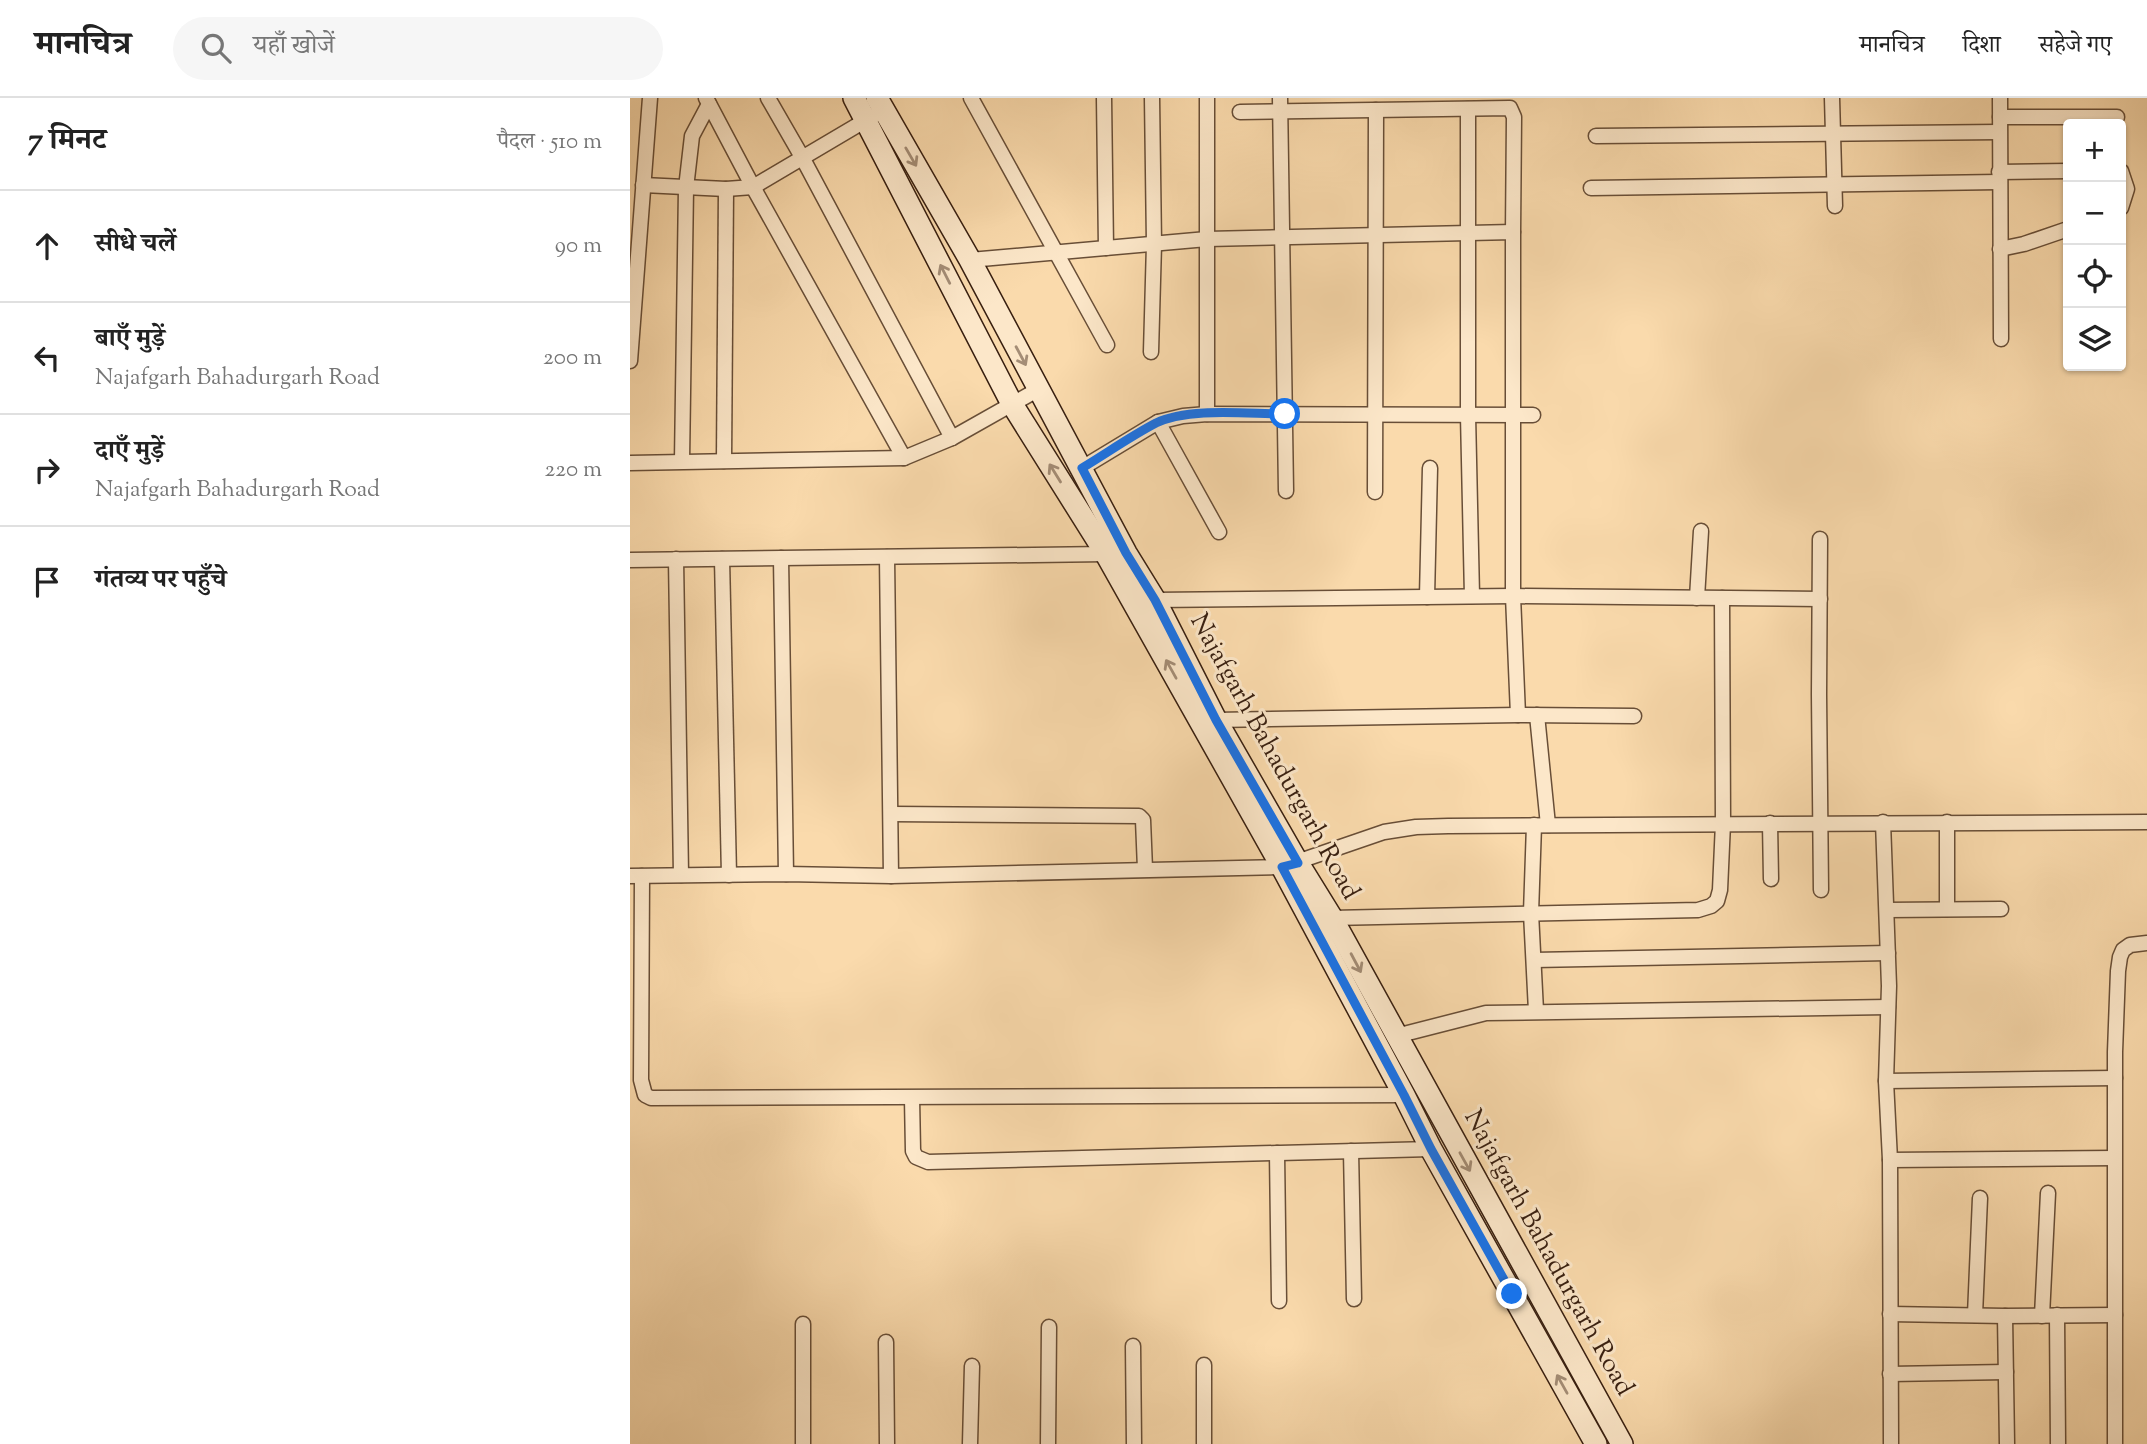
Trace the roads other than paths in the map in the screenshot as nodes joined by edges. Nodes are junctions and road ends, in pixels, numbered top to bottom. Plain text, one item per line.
1 (650, 98) edge
2 (768, 98) edge
3 (853, 98) edge
4 (971, 98) edge
5 (1104, 98) edge
6 (1152, 98) edge
7 (1207, 98) edge
8 (1832, 98) edge
9 (2000, 98) edge
10 (707, 101) edge
11 (1280, 105) edge
12 (875, 109) edge
13 (1468, 109) junction
14 (1376, 110) junction
15 (1240, 112) dead end
16 (2117, 117) dead end
17 (2000, 124) junction
18 (1834, 132) junction
19 (1597, 136) dead end
20 (802, 157) junction
21 (2063, 172) edge
22 (1999, 177) junction
23 (1834, 184) junction
24 (643, 185) junction
25 (753, 187) junction
26 (686, 188) junction
27 (1591, 188) dead end
28 (726, 189) junction
29 (1835, 206) dead end
30 (2063, 231) edge
31 (1468, 232) junction
32 (1513, 232) junction
33 (1376, 235) junction
34 (1282, 237) junction
35 (1207, 239) junction
36 (1154, 244) junction
37 (1106, 248) junction
38 (2000, 249) junction
39 (1055, 253) junction
40 (970, 260) junction
41 (2001, 339) dead end
42 (1107, 345) dead end
43 (1151, 352) dead end
44 (630, 361) edge
45 (1039, 389) junction
46 (1012, 404) junction
47 (1207, 414) junction
48 (1285, 414) junction
49 (1375, 415) junction
50 (1468, 415) junction
51 (1514, 415) junction
52 (1533, 415) dead end
53 (1158, 422) junction
54 (952, 439) junction
55 (904, 458) junction
56 (682, 461) junction
57 (724, 461) junction
58 (630, 463) edge
59 (1082, 468) junction
60 (1430, 468) dead end
61 (1286, 491) dead end
62 (1375, 492) dead end
63 (1701, 531) dead end
64 (1219, 532) dead end
65 (1820, 539) dead end
66 (1106, 554) junction
67 (887, 557) junction
68 (781, 558) junction
69 (676, 559) junction
70 (722, 559) junction
71 (630, 560) edge
72 (1472, 596) junction
73 (1513, 596) junction
74 (1427, 597) junction
75 (1697, 598) junction
76 (1722, 598) junction
77 (1820, 599) junction
78 (1155, 600) junction
79 (1518, 715) junction
80 (1537, 716) junction
81 (1634, 716) dead end
82 (1216, 720) junction
83 (892, 814) junction
84 (1821, 822) junction
85 (1883, 822) junction
86 (1947, 822) junction
87 (2147, 822) edge
88 (1770, 823) junction
89 (1723, 824) junction
90 (1541, 825) junction
91 (1290, 865) junction
92 (1144, 869) junction
93 (786, 874) junction
94 (681, 875) junction
95 (729, 875) junction
96 (636, 876) edge
97 (891, 876) junction
98 (1771, 878) dead end
99 (1821, 890) dead end
100 (1947, 909) junction
101 (2001, 909) dead end
102 (1887, 910) junction
103 (1531, 913) junction
104 (1332, 918) junction
105 (2147, 943) edge
106 (1888, 953) junction
107 (1534, 960) junction
108 (1888, 1007) junction
109 (1536, 1011) junction
110 (1396, 1037) junction
111 (2115, 1079) junction
112 (1886, 1081) junction
113 (1404, 1095) junction
114 (912, 1098) junction
115 (1431, 1149) junction
116 (1351, 1151) junction
117 (1277, 1153) junction
118 (2114, 1158) junction
119 (1890, 1160) junction
120 (2048, 1194) dead end
121 (1980, 1198) dead end
122 (1501, 1226) junction
123 (1479, 1235) junction
124 (1354, 1299) dead end
125 (1279, 1301) dead end
126 (1890, 1314) junction
127 (1975, 1315) junction
128 (2115, 1315) junction
129 (2005, 1316) junction
130 (2050, 1316) junction
131 (803, 1324) dead end
132 (1049, 1327) dead end
133 (886, 1342) dead end
134 (1133, 1346) dead end
135 (1205, 1365) dead end
136 (972, 1366) dead end
137 (2006, 1373) junction
138 (1890, 1374) junction
139 (803, 1444) edge
140 (887, 1444) edge
141 (970, 1444) edge
142 (1048, 1444) edge
143 (1134, 1444) edge
144 (1204, 1444) edge
145 (1596, 1444) edge
146 (1622, 1444) edge
147 (1891, 1444) edge
148 (2007, 1444) edge
149 (2058, 1444) edge
150 (2115, 1444) edge

1 - 24 street
2 - 20 street
3 - 12 main road, Najafgarh Bahadurgarh Road
4 - 39 street
5 - 37 street
6 - 36 street
7 - 35 street
8 - 18 street
9 - 17 street
10 - 25 street
10 - 26 street
11 - 14 street
11 - 15 street
11 - 34 street
12 - 20 street
12 -> 40 main road, Najafgarh Bahadurgarh Road
46 -> 12 main road, Najafgarh Bahadurgarh Road
13 - 14 street
13 - 31 street
13 - 32 street
14 - 33 street
16 - 17 street
17 - 18 street
17 - 22 street
18 - 19 street
18 - 23 street
20 - 25 street
20 - 54 street
21 - 22 street
22 - 23 street
22 - 38 street
23 - 27 street
23 - 29 street
24 - 26 street
24 - 44 street
25 - 28 street
25 - 55 street
26 - 28 street
26 - 56 street
28 - 57 street
30 - 38 street
31 - 32 street
31 - 33 street
31 - 50 street
32 - 51 street
33 - 34 street
33 - 49 street
34 - 35 street
34 - 48 street
35 - 36 street
35 - 47 street
36 - 37 street
36 - 43 street
37 - 39 street
38 - 41 street
39 - 40 street
39 - 42 street
40 -> 45 main road, Najafgarh Bahadurgarh Road
45 - 46 street
45 - 59 main road, Najafgarh Bahadurgarh Road
46 - 54 street
66 -> 46 main road, Najafgarh Bahadurgarh Road
47 - 48 street
47 - 53 street
48 - 49 street
48 - 61 street
49 - 50 street
49 - 62 street
50 - 51 street
50 - 72 street
51 - 52 street
51 - 73 street
53 - 59 street
53 - 64 street
54 - 55 street
55 - 57 street
56 - 57 street
56 - 58 street
59 - 78 main road, Najafgarh Bahadurgarh Road
60 - 74 street
63 - 75 street
65 - 77 street
66 - 67 street
91 -> 66 main road, Najafgarh Bahadurgarh Road
67 - 68 street
67 - 83 street
68 - 70 street
68 - 93 street
69 - 70 street
69 - 71 street
69 - 94 street
70 - 95 street
72 - 73 street
72 - 74 street
73 - 75 street
73 - 79 street
74 - 78 street
75 - 76 street
76 - 77 street
76 - 89 street
77 - 84 street
78 - 82 main road, Najafgarh Bahadurgarh Road
79 - 80 street
79 - 82 street
80 - 81 street
80 - 90 street
82 - 91 main road, Najafgarh Bahadurgarh Road
83 - 92 street
83 - 97 street
84 - 85 street
84 - 88 street
84 - 99 street
85 - 86 street
85 - 102 street
86 - 87 street
86 - 100 street
88 - 89 street
88 - 98 street
89 - 90 street
89 - 103 street
90 - 91 street
90 - 103 street
91 - 92 street
91 - 104 main road, Najafgarh Bahadurgarh Road
91 - 113 main road, Najafgarh Bahadurgarh Road
92 - 97 street
93 - 95 street
93 - 97 street
94 - 95 street
94 - 96 street
96 - 114 street
100 - 101 street
100 - 102 street
102 - 106 street
103 - 104 street
103 - 107 street
104 -> 110 main road, Najafgarh Bahadurgarh Road
105 - 111 street
106 - 107 street
106 - 108 street
107 - 109 street
108 - 109 street
108 - 112 street
109 - 110 street
110 -> 122 main road, Najafgarh Bahadurgarh Road
111 - 112 street
111 - 118 street
112 - 119 street
113 - 114 street
113 - 115 main road, Najafgarh Bahadurgarh Road
114 - 117 street
115 - 116 street
115 - 123 main road, Najafgarh Bahadurgarh Road
116 - 117 street
116 - 124 street
117 - 125 street
118 - 119 street
118 - 128 street
119 - 126 street
120 - 130 street
121 - 127 street
122 - 123 main road
122 - 146 main road, Najafgarh Bahadurgarh Road
145 -> 123 main road, Najafgarh Bahadurgarh Road
126 - 127 street
126 - 138 street
127 - 129 street
128 - 130 street
128 - 150 street
129 - 130 street
129 - 137 street
130 - 149 street
131 - 139 street
132 - 142 street
133 - 140 street
134 - 143 street
135 - 144 street
136 - 141 street
137 - 138 street
137 - 148 street
138 - 147 street

